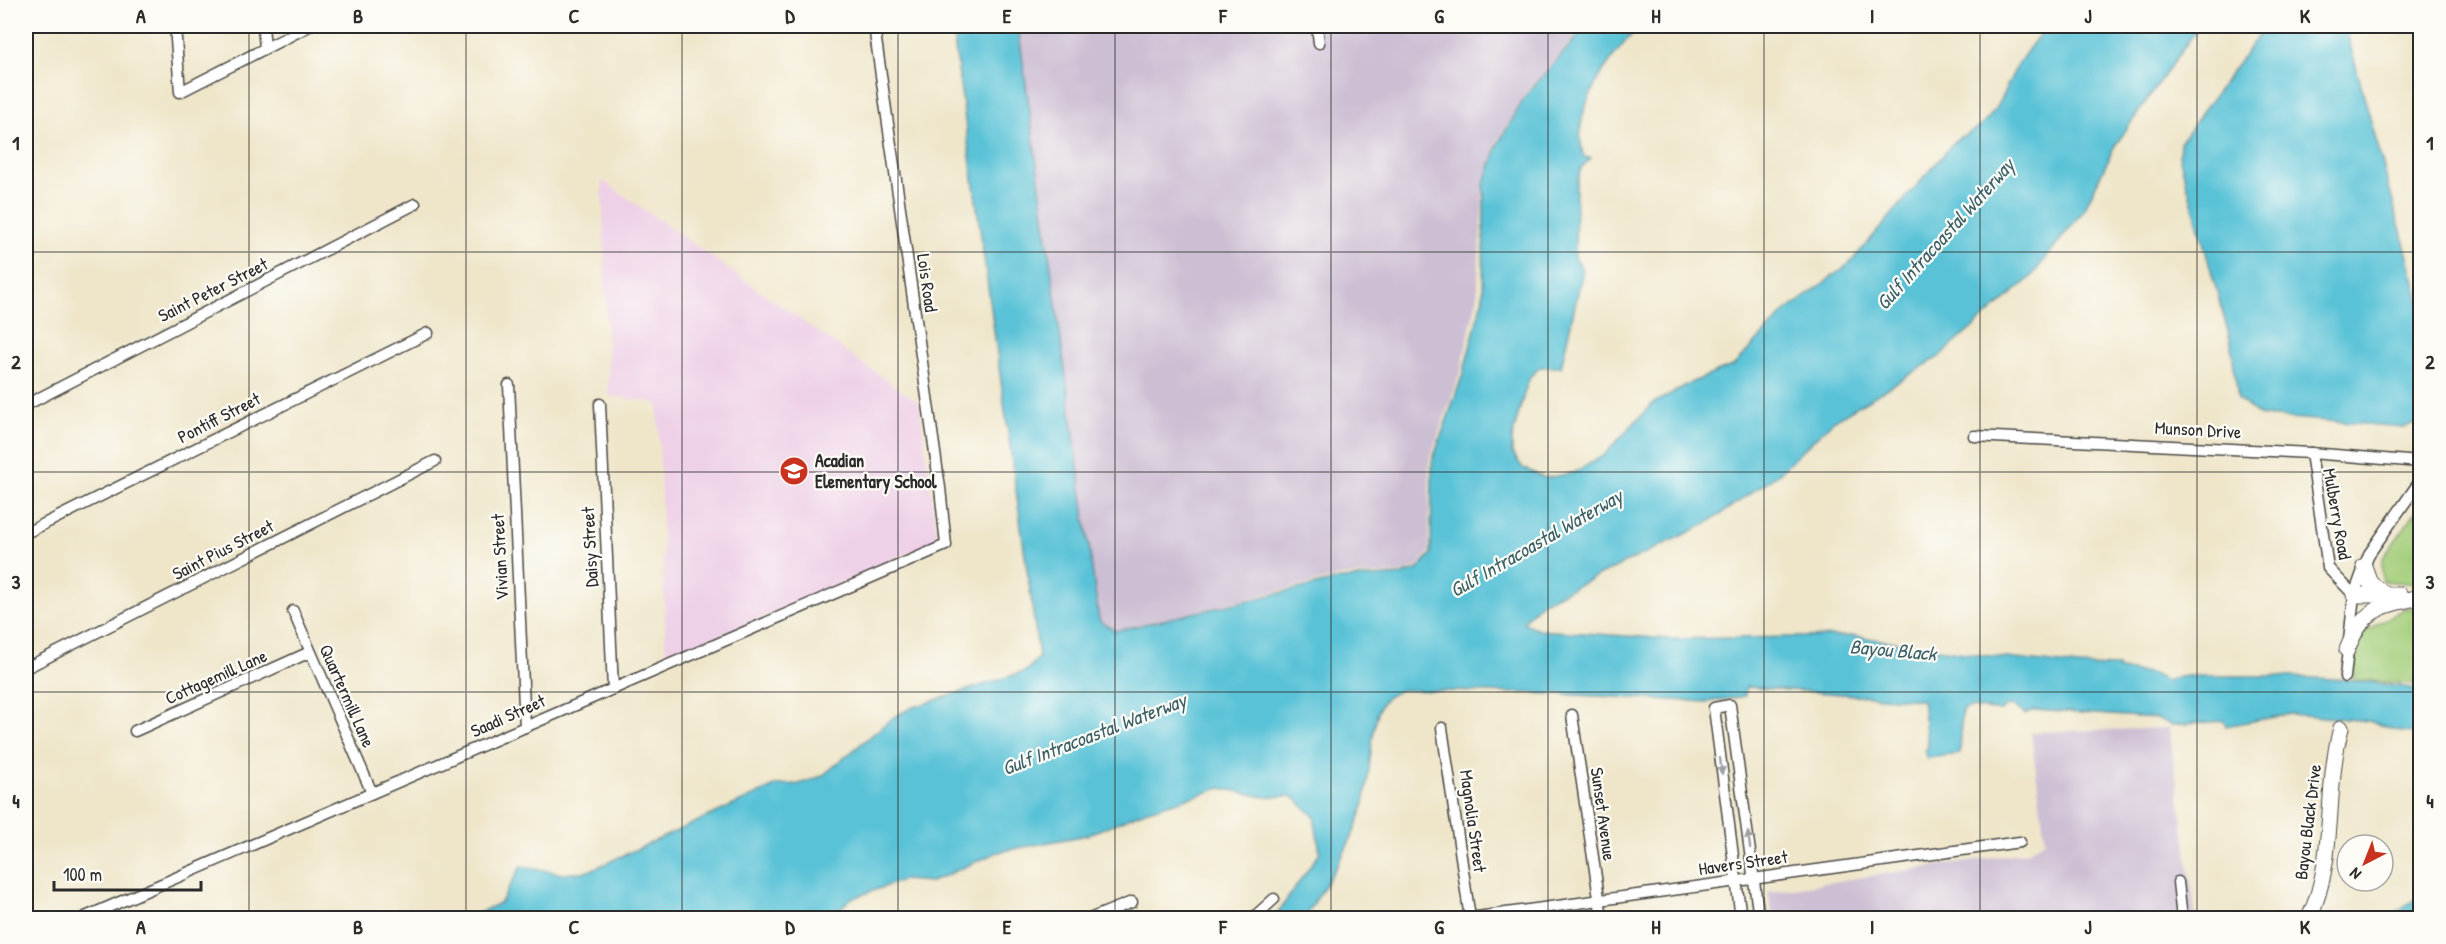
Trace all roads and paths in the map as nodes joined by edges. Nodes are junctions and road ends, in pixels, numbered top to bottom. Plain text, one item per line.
1 (175, 26) edge
2 (263, 26) edge
3 (309, 26) edge
4 (874, 26) edge
5 (1317, 26) edge
6 (1319, 43) dead end
7 (265, 48) junction
8 (415, 204) dead end
9 (428, 333) dead end
10 (509, 385) dead end
11 (600, 404) dead end
12 (26, 405) edge
13 (1974, 436) dead end
14 (2310, 453) junction
15 (435, 461) dead end
16 (2421, 462) edge
17 (2421, 481) edge
18 (26, 533) edge
19 (946, 545) joint
20 (2364, 566) junction
21 (2354, 595) junction
22 (2386, 595) junction
23 (2421, 597) edge
24 (293, 611) dead end
25 (2348, 650) junction
26 (310, 652) junction
27 (26, 668) edge
28 (2345, 677) dead end
29 (613, 689) junction
30 (1572, 715) dead end
31 (525, 727) junction
32 (1442, 728) dead end
33 (2341, 728) dead end
34 (135, 731) dead end
35 (372, 793) junction
36 (2020, 842) dead end
37 (1754, 879) junction
38 (1736, 881) junction
39 (2178, 882) dead end
40 (1274, 899) dead end
41 (1599, 900) junction
42 (1132, 902) dead end
43 (26, 914) edge
44 (1099, 917) edge
45 (27, 918) edge
46 (83, 918) edge
47 (1253, 918) edge
48 (1470, 918) edge
49 (1602, 918) edge
50 (1741, 918) edge
51 (1760, 918) edge
52 (2182, 918) edge
53 (2309, 918) edge

1 - 7 street
2 - 7 street
3 - 7 street
4 - 19 street, Lois Road
5 - 6 street
8 - 12 street, Saint Peter Street
9 - 18 street, Pontiff Street
10 - 31 street, Vivian Street
11 - 29 street, Daisy Street
13 - 14 street, Munson Drive
14 - 16 street, Munson Drive
14 - 21 street, Mulberry Road
15 - 27 street, Saint Pius Street
17 - 20 street
19 - 29 street, Saadi Street
20 - 21 street
20 - 22 street
21 - 22 street
21 - 25 street
22 - 23 street
23 - 25 street
24 - 26 street, Quartermill Lane
25 - 28 street
26 - 34 street, Cottagemill Lane
26 - 35 street, Quartermill Lane
29 - 31 street, Saadi Street
30 - 41 street, Sunset Avenue
31 - 35 street, Saadi Street
32 - 48 street, Magnolia Street
33 - 53 street, Bayou Black Drive
35 - 46 street, Saadi Street
36 - 37 street, Havers Street
37 - 38 street, Havers Street
37 -> 38 street
37 - 51 street
38 - 41 street, Havers Street
38 - 50 street
39 - 52 street
40 - 47 street
41 - 48 street, Havers Street
41 - 49 street, Sunset Avenue
42 - 44 street
43 - 45 street

